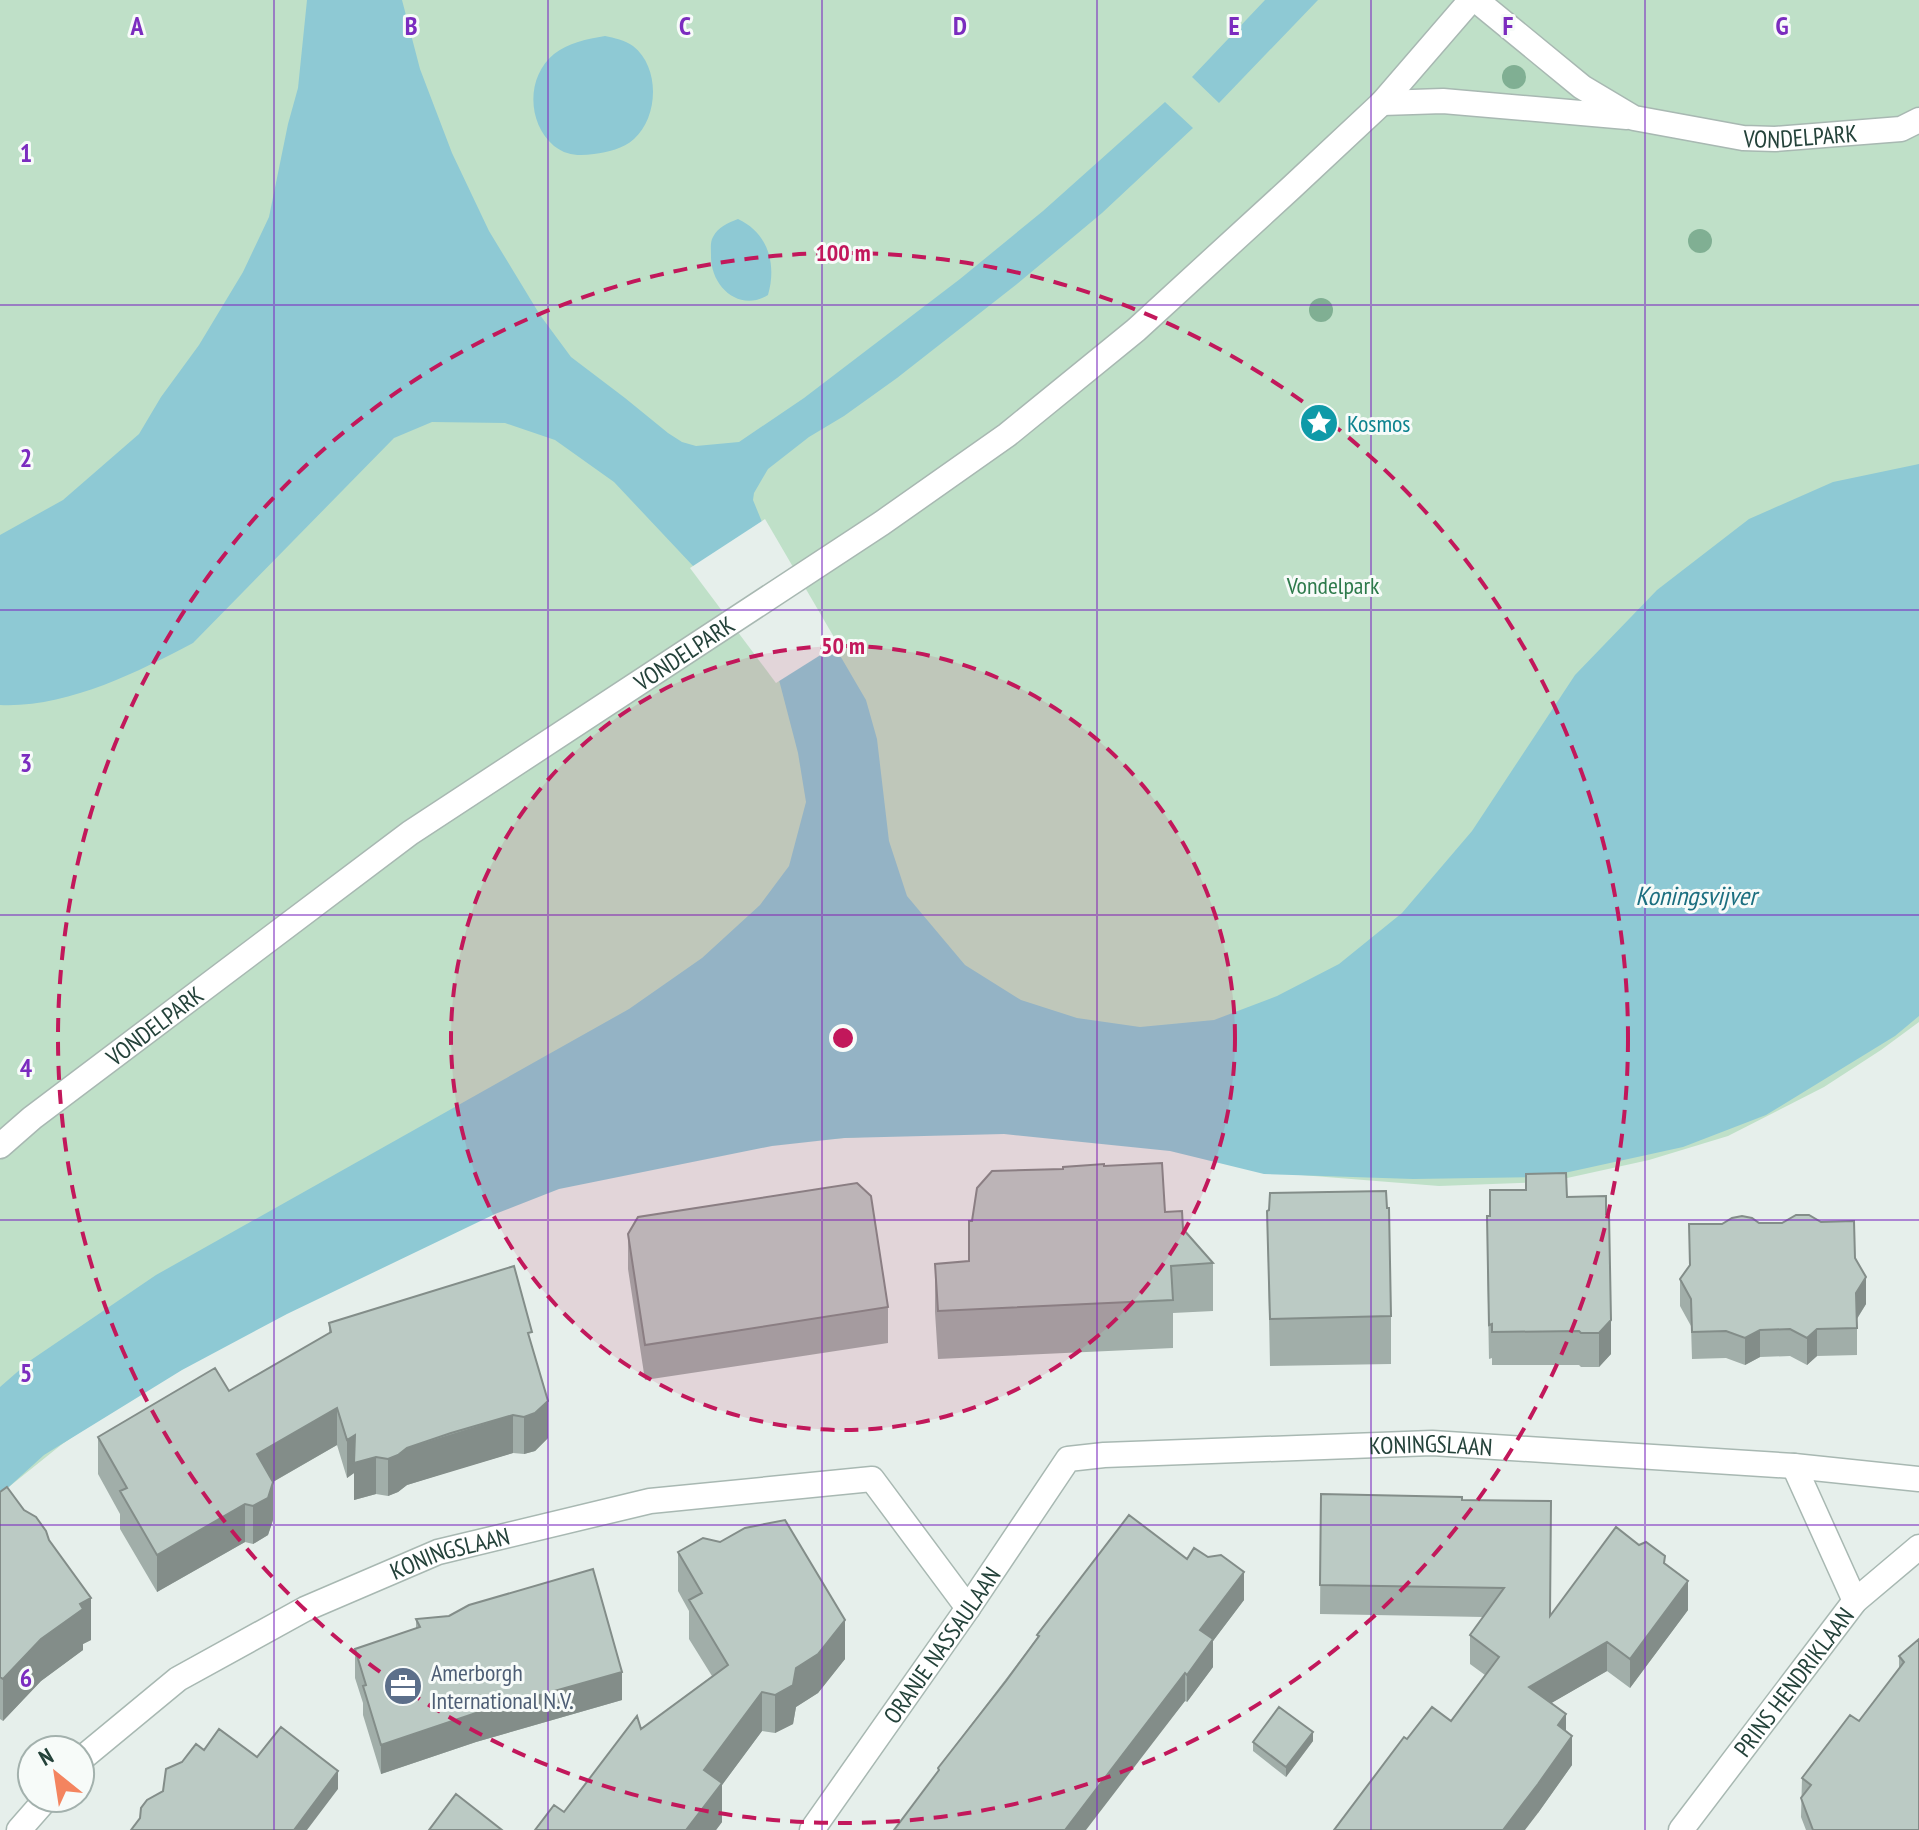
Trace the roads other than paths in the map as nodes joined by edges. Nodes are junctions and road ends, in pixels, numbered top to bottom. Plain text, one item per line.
1 (1474, 0) edge
2 (1382, 103) junction
3 (1634, 118) junction
4 (1919, 120) edge
5 (0, 1146) edge
6 (1068, 1459) joint
7 (1794, 1466) junction
8 (1919, 1479) edge
9 (1919, 1547) edge
10 (1855, 1601) junction
11 (968, 1608) junction
12 (96, 1747) edge
13 (33, 1814) edge
14 (19, 1830) edge
15 (812, 1830) edge
16 (1681, 1830) edge

1 - 2 street, VONDELPARK
1 - 3 street, VONDELPARK
2 - 3 street, VONDELPARK
2 - 5 street, VONDELPARK
3 - 4 street, VONDELPARK
6 - 7 street, KONINGSLAAN
6 - 11 street, ORANJE NASSAULAAN
7 - 8 street, KONINGSLAAN
7 - 10 street
9 - 10 street, PRINS HENDRIKLAAN
10 - 16 street, PRINS HENDRIKLAAN
11 - 12 street, KONINGSLAAN
11 - 15 street, ORANJE NASSAULAAN
13 - 14 street

